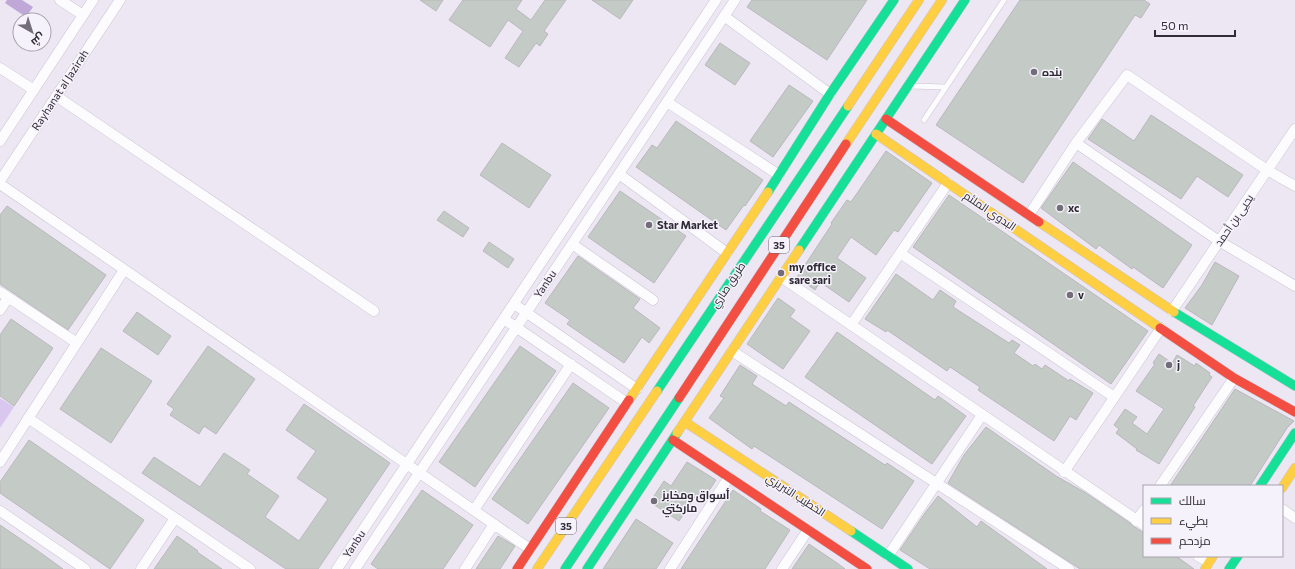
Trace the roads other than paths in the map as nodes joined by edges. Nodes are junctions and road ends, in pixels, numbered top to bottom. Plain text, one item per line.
1 (60, 0) edge
2 (93, 0) edge
3 (120, 0) edge
4 (716, 0) edge
5 (735, 0) edge
6 (894, 0) edge
7 (919, 0) edge
8 (942, 0) edge
9 (965, 0) edge
10 (1004, 0) edge
11 (83, 16) junction
12 (724, 16) junction
13 (0, 68) edge
14 (908, 86) junction
15 (945, 87) junction
16 (34, 90) junction
17 (830, 94) junction
18 (56, 96) junction
19 (667, 102) junction
20 (886, 119) junction
21 (924, 120) dead end
22 (1295, 129) edge
23 (876, 134) junction
24 (0, 141) edge
25 (1076, 144) junction
26 (1267, 170) junction
27 (619, 174) junction
28 (779, 175) junction
29 (0, 181) edge
30 (948, 183) junction
31 (0, 184) edge
32 (1295, 186) edge
33 (1029, 216) junction
34 (1220, 241) junction
35 (572, 244) junction
36 (727, 253) junction
37 (900, 253) junction
38 (124, 270) junction
39 (781, 277) junction
40 (1108, 280) junction
41 (1295, 286) edge
42 (4, 295) edge
43 (653, 300) dead end
44 (514, 304) junction
45 (0, 310) edge
46 (374, 311) dead end
47 (1172, 311) junction
48 (526, 312) junction
49 (504, 319) junction
50 (851, 325) junction
51 (516, 327) junction
52 (1161, 328) junction
53 (77, 343) junction
54 (732, 351) junction
55 (571, 364) junction
56 (1234, 378) junction
57 (1295, 386) edge
58 (637, 389) junction
59 (1114, 397) junction
60 (627, 403) junction
61 (1295, 412) edge
62 (982, 415) junction
63 (28, 418) junction
64 (685, 422) junction
65 (1295, 433) edge
66 (673, 440) junction
67 (0, 462) edge
68 (407, 464) junction
69 (1295, 468) edge
70 (1064, 472) junction
71 (419, 473) junction
72 (729, 477) junction
73 (936, 483) junction
74 (1161, 485) edge
75 (1261, 485) edge
76 (1283, 486) edge
77 (474, 510) junction
78 (0, 511) edge
79 (1283, 511) edge
80 (1143, 513) edge
81 (175, 518) junction
82 (1295, 518) edge
83 (1140, 523) edge
84 (494, 524) junction
85 (808, 530) junction
86 (530, 549) junction
87 (888, 556) junction
88 (1200, 557) edge
89 (1237, 557) edge
90 (1209, 562) edge
91 (246, 568) edge
92 (86, 569) edge
93 (141, 569) edge
94 (337, 569) edge
95 (355, 569) edge
96 (465, 569) edge
97 (517, 569) edge
98 (537, 569) edge
99 (565, 569) edge
100 (587, 569) edge
101 (670, 569) edge
102 (782, 569) edge
103 (868, 569) edge
104 (908, 569) edge
105 (1069, 569) edge
106 (1229, 569) edge

1 - 11 street
2 - 11 street, Rayhanat al Jazirah
3 - 18 street, Rayhanat al Jazirah
4 - 44 street, Yanbu
5 - 12 street, Yanbu
6 - 17 main road
7 - 98 main road, طريق صاري / 35
8 - 99 main road, طريق صاري / 35
9 - 14 main road
10 - 15 lane
11 - 16 street, Rayhanat al Jazirah
12 - 17 street
12 - 19 street, Yanbu
13 - 16 street
14 - 15 lane
14 - 20 main road
15 - 21 lane
16 - 24 street, Rayhanat al Jazirah
17 - 28 main road
18 - 29 street, Rayhanat al Jazirah
18 - 46 street
19 - 27 street, Yanbu
19 - 28 street
20 - 23 main road
20 - 33 main road, البدوي الملثم
22 - 26 street, يحيى بن أحمد
23 - 30 main road, البدوي الملثم
23 - 39 main road
25 - 26 street
25 - 33 street
25 - 34 street
26 - 32 street
26 - 34 street, يحيى بن أحمد
27 - 35 street, Yanbu
27 - 36 street
28 - 36 main road
30 - 37 street
30 - 40 main road, البدوي الملثم
31 - 38 street
33 - 40 main road, البدوي الملثم
34 - 41 street
34 - 47 street, يحيى بن أحمد
35 - 43 street
35 - 48 street, Yanbu
36 - 58 main road
37 - 50 street
37 - 59 street
38 - 53 street
38 - 68 street
39 - 50 street
39 - 54 main road
40 - 47 main road, البدوي الملثم
40 - 52 main road, البدوي الملثم
42 - 45 street
42 - 53 street
44 - 48 street
44 - 49 street, Yanbu
47 - 57 main road, البدوي الملثم
48 - 51 street, Yanbu
48 - 58 street
49 - 51 street
49 - 68 street, Yanbu
50 - 62 street
51 - 55 street
51 - 71 street, Yanbu
52 - 56 main road, البدوي الملثم
52 - 59 street
53 - 63 street
54 - 64 main road
54 - 73 street
55 - 60 street
55 - 77 street
56 - 61 main road, البدوي الملثم
56 - 74 street
58 - 60 main road
59 - 70 street
60 - 86 main road
62 - 70 street
62 - 73 street
63 - 67 street
63 - 81 street
64 - 66 main road
64 - 87 main road, الخطيب التبريزي
65 - 75 main road
66 - 72 main road, الخطيب التبريزي
66 - 100 main road
68 - 71 street
68 - 94 street, Yanbu
69 - 76 main road
70 - 83 street
71 - 77 street
71 - 95 street, Yanbu
72 - 85 main road, الخطيب التبريزي
72 - 101 street
73 - 87 street
73 - 105 street
77 - 84 street
78 - 92 street
79 - 82 street
80 - 83 street
81 - 91 street
81 - 93 street
84 - 86 street
84 - 96 street
85 - 102 street
85 - 103 main road, الخطيب التبريزي
86 - 97 main road
87 - 104 main road, الخطيب التبريزي
88 - 90 street
89 - 106 main road

